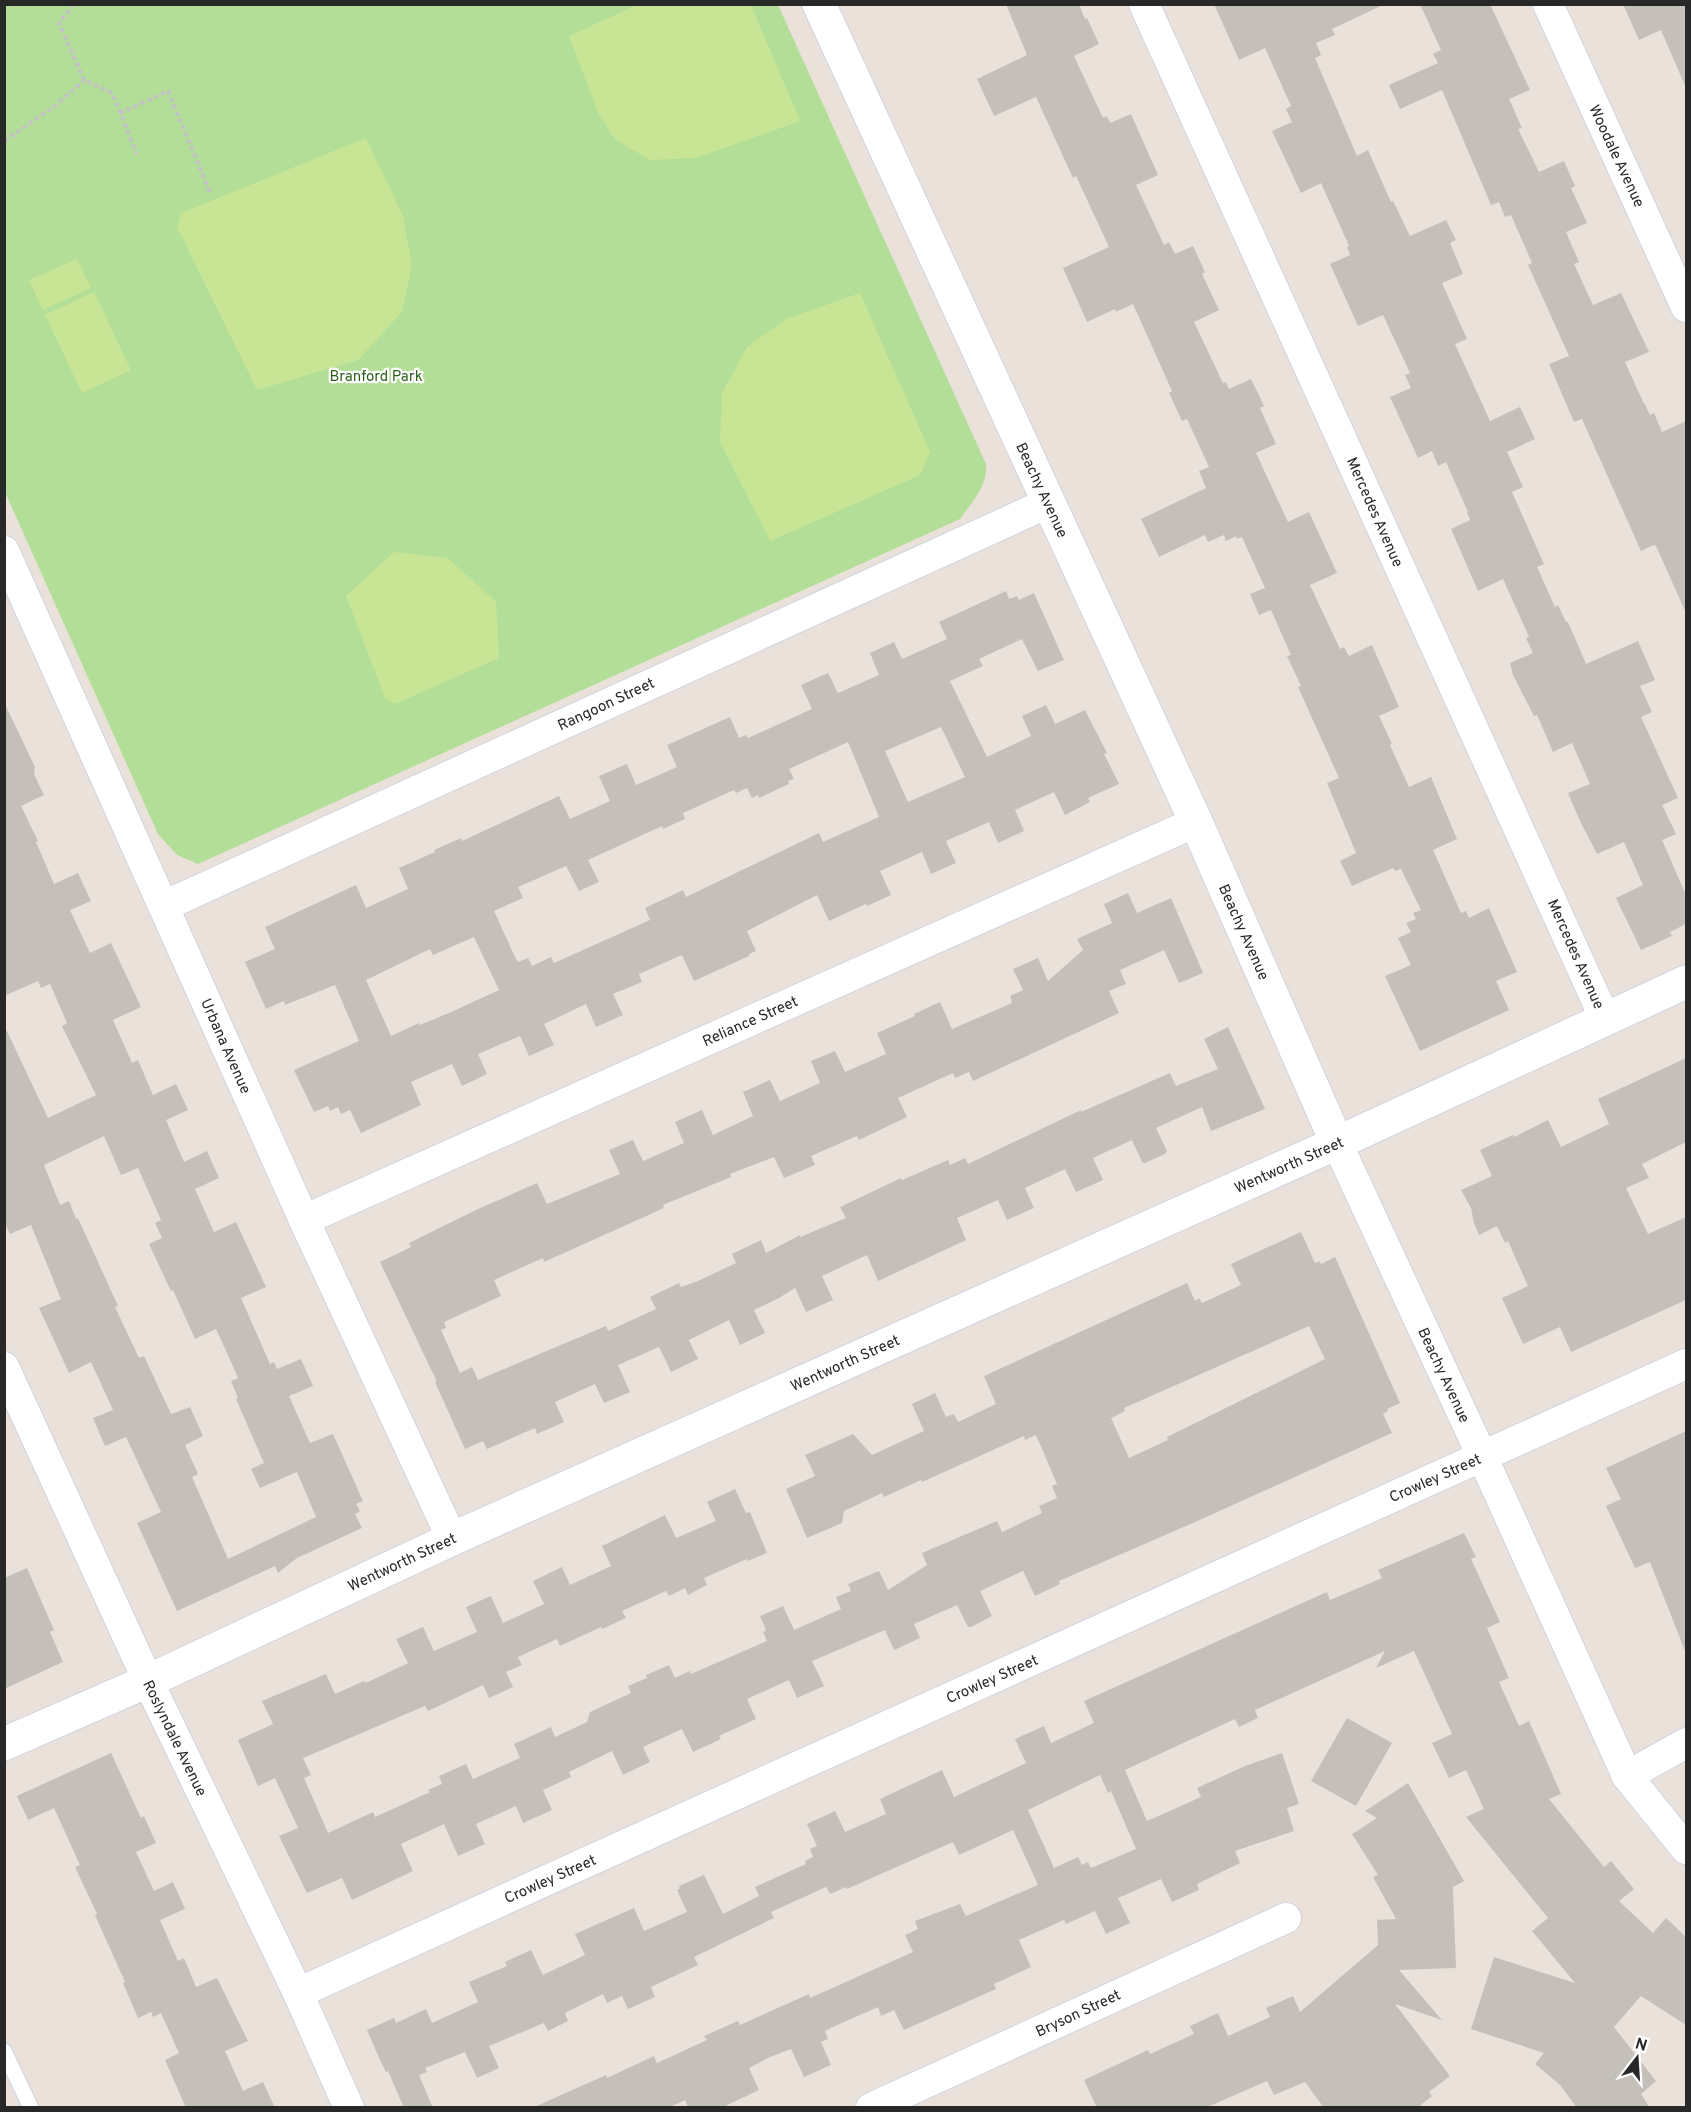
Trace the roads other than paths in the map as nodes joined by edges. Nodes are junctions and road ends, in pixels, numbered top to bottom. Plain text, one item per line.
1 (819, 4) edge
2 (1144, 4) edge
3 (1548, 4) edge
4 (1686, 307) edge
5 (1048, 502) junction
6 (4, 551) edge
7 (1196, 822) junction
8 (164, 906) junction
9 (1686, 982) edge
10 (1605, 1019) junction
11 (1337, 1143) junction
12 (304, 1220) junction
13 (1686, 1364) edge
14 (4, 1367) edge
15 (1482, 1456) junction
16 (452, 1539) junction
17 (148, 1681) junction
18 (1686, 1743) edge
19 (4, 1744) edge
20 (1627, 1776) junction
21 (1686, 1849) edge
22 (1286, 1918) dead end
23 (298, 1993) junction
24 (4, 2051) edge
25 (31, 2108) edge
26 (348, 2108) edge
27 (871, 2108) edge

1 - 5 street, Beachy Avenue
2 - 10 street, Mercedes Avenue
3 - 4 street, Woodale Avenue
5 - 7 street, Beachy Avenue
5 - 8 street, Rangoon Street
6 - 8 street, Urbana Avenue
7 - 11 street, Beachy Avenue
7 - 12 street, Reliance Street
8 - 12 street, Urbana Avenue
9 - 10 street, Wentworth Street
10 - 11 street, Wentworth Street
11 - 15 street, Beachy Avenue
11 - 16 street, Wentworth Street
12 - 16 street, Urbana Avenue
13 - 15 street, Crowley Street
14 - 17 street, Roslyndale Avenue
15 - 20 street, Beachy Avenue
15 - 23 street, Crowley Street
16 - 17 street, Wentworth Street
17 - 19 street, Wentworth Street
17 - 23 street, Roslyndale Avenue
18 - 20 street
20 - 21 street, Beachy Avenue
22 - 27 street, Bryson Street
23 - 26 street, Roslyndale Avenue
24 - 25 lane

